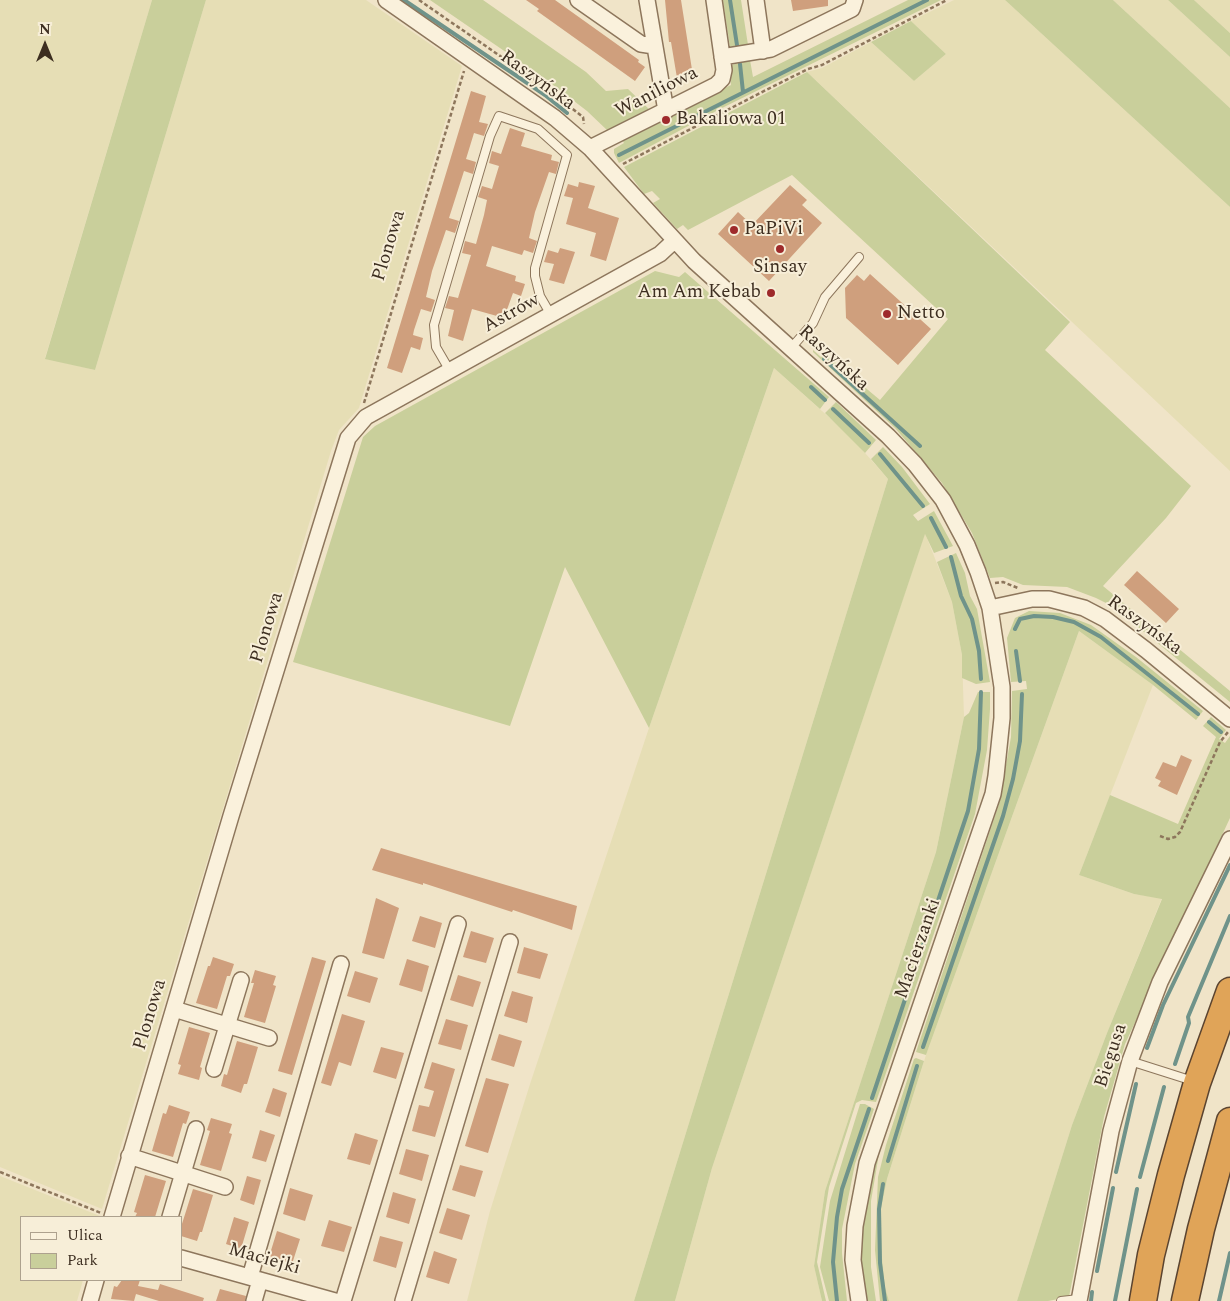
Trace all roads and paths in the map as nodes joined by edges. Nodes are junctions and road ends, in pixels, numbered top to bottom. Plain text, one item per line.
1 (386, 0) edge
2 (419, 0) edge
3 (578, 0) edge
4 (647, 0) edge
5 (714, 0) edge
6 (756, 0) edge
7 (855, 0) edge
8 (947, 0) edge
9 (654, 46) junction
10 (763, 52) junction
11 (468, 56) junction
12 (722, 57) junction
13 (666, 111) junction
14 (582, 127) dead end
15 (590, 148) junction
16 (617, 168) dead end
17 (674, 241) junction
18 (859, 257) dead end
19 (551, 315) junction
20 (791, 348) junction
21 (450, 371) junction
22 (365, 412) junction
23 (990, 608) junction
24 (1230, 719) edge
25 (1230, 728) edge
26 (1160, 836) dead end
27 (1230, 839) edge
28 (458, 924) dead end
29 (510, 942) dead end
30 (341, 964) dead end
31 (241, 980) dead end
32 (1230, 991) edge
33 (174, 1009) junction
34 (227, 1026) junction
35 (269, 1038) dead end
36 (1130, 1061) junction
37 (214, 1069) dead end
38 (1197, 1082) junction
39 (1230, 1121) edge
40 (196, 1129) dead end
41 (130, 1156) junction
42 (0, 1172) edge
43 (182, 1173) junction
44 (225, 1187) dead end
45 (105, 1213) edge
46 (170, 1216) edge
47 (182, 1258) edge
48 (255, 1279) junction
49 (96, 1281) edge
50 (1079, 1300) edge
51 (90, 1301) edge
52 (254, 1301) edge
53 (335, 1301) edge
54 (343, 1301) edge
55 (403, 1301) edge
56 (859, 1301) edge
57 (1061, 1301) edge
58 (1142, 1301) edge
59 (1185, 1301) edge

1 - 11 street, Raszyńska
2 - 14 path
3 - 9 street
4 - 9 street
5 - 12 street, Waniliowa
6 - 10 street
7 - 10 street
8 - 16 path
9 - 13 street
10 - 12 street
11 - 15 street, Raszyńska
11 - 22 path, Plonowa
12 - 13 street, Waniliowa
13 - 15 street, Waniliowa
15 - 17 street, Raszyńska
17 - 19 street, Astrów
17 - 20 street, Raszyńska
18 - 20 lane
19 - 21 street, Astrów
19 - 21 lane
20 - 23 street, Raszyńska
21 - 22 street, Astrów
22 - 33 street, Plonowa
23 - 24 street, Raszyńska
23 - 56 street, Macierzanki
25 - 26 path
27 - 36 street, Biegusa
28 - 54 street
29 - 55 street
30 - 48 street
31 - 34 street
32 - 38 highway
33 - 34 street
33 - 41 street, Plonowa
34 - 35 street
34 - 37 street
36 - 38 lane
36 - 50 street, Biegusa
38 - 58 highway
39 - 59 highway
40 - 43 street
41 - 43 street
41 - 45 street, Plonowa
42 - 45 path
43 - 44 street
43 - 46 street
47 - 48 street, Maciejki
48 - 52 street
48 - 53 street, Maciejki
49 - 51 street
50 - 57 lane

